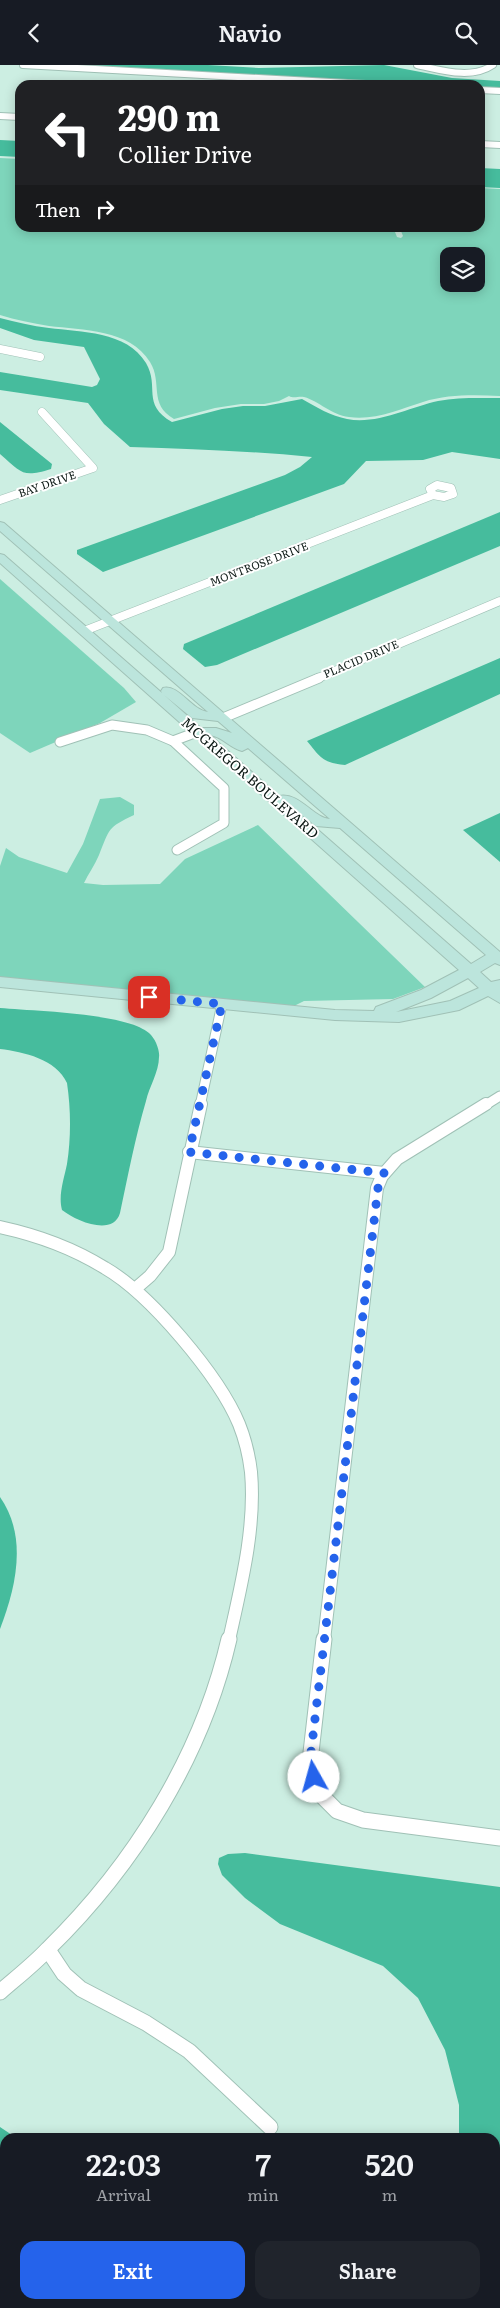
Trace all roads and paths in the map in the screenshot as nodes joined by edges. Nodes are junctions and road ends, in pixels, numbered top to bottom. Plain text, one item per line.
1 (23, 65) edge
2 (417, 65) edge
3 (493, 65) edge
4 (294, 80) edge
5 (485, 90) edge
6 (500, 91) edge
7 (0, 116) edge
8 (15, 117) edge
9 (485, 144) edge
10 (500, 145) edge
11 (0, 349) edge
12 (40, 357) dead end
13 (42, 412) dead end
14 (433, 495) dead end
15 (0, 500) edge
16 (0, 525) edge
17 (0, 557) edge
18 (500, 601) edge
19 (111, 621) junction
20 (84, 631) junction
21 (130, 671) junction
22 (223, 718) junction
23 (197, 732) junction
24 (173, 741) junction
25 (60, 742) dead end
26 (302, 789) junction
27 (268, 794) junction
28 (345, 824) junction
29 (177, 850) dead end
30 (498, 958) edge
31 (469, 971) junction
32 (0, 982) edge
33 (497, 991) edge
34 (222, 1004) junction
35 (334, 1015) junction
36 (500, 1096) edge
37 (189, 1152) junction
38 (384, 1173) junction
39 (0, 1227) edge
40 (135, 1289) junction
41 (500, 1838) edge
42 (48, 1949) junction
43 (0, 1992) edge
44 (270, 2127) dead end

1 - 4 street
2 - 3 street
5 - 6 street
7 - 8 street
9 - 10 street
11 - 12 street
13 - 15 street, BAY DRIVE
14 - 19 street, MONTROSE DRIVE
16 - 19 main road, MCGREGOR BOULEVARD
17 - 20 main road, MCGREGOR BOULEVARD
18 - 22 street, PLACID DRIVE
19 - 20 street, MONTROSE DRIVE
19 - 22 main road, MCGREGOR BOULEVARD
20 - 21 main road, MCGREGOR BOULEVARD
21 - 22 main road
21 - 23 main road, MCGREGOR BOULEVARD
22 - 26 main road, MCGREGOR BOULEVARD
23 - 24 street
23 - 26 main road
23 - 27 main road, MCGREGOR BOULEVARD
24 - 25 street
24 - 29 street
26 - 28 main road, MCGREGOR BOULEVARD
27 - 28 main road
27 - 31 main road, MCGREGOR BOULEVARD
28 - 30 main road, MCGREGOR BOULEVARD
30 - 31 street
31 - 33 main road, MCGREGOR BOULEVARD
31 - 35 main road
32 - 34 main road
33 - 35 main road
34 - 35 main road
34 - 37 street
36 - 38 street
37 - 38 street
37 - 40 street
38 - 41 street
39 - 40 street
40 - 42 street
42 - 43 street
42 - 44 street

